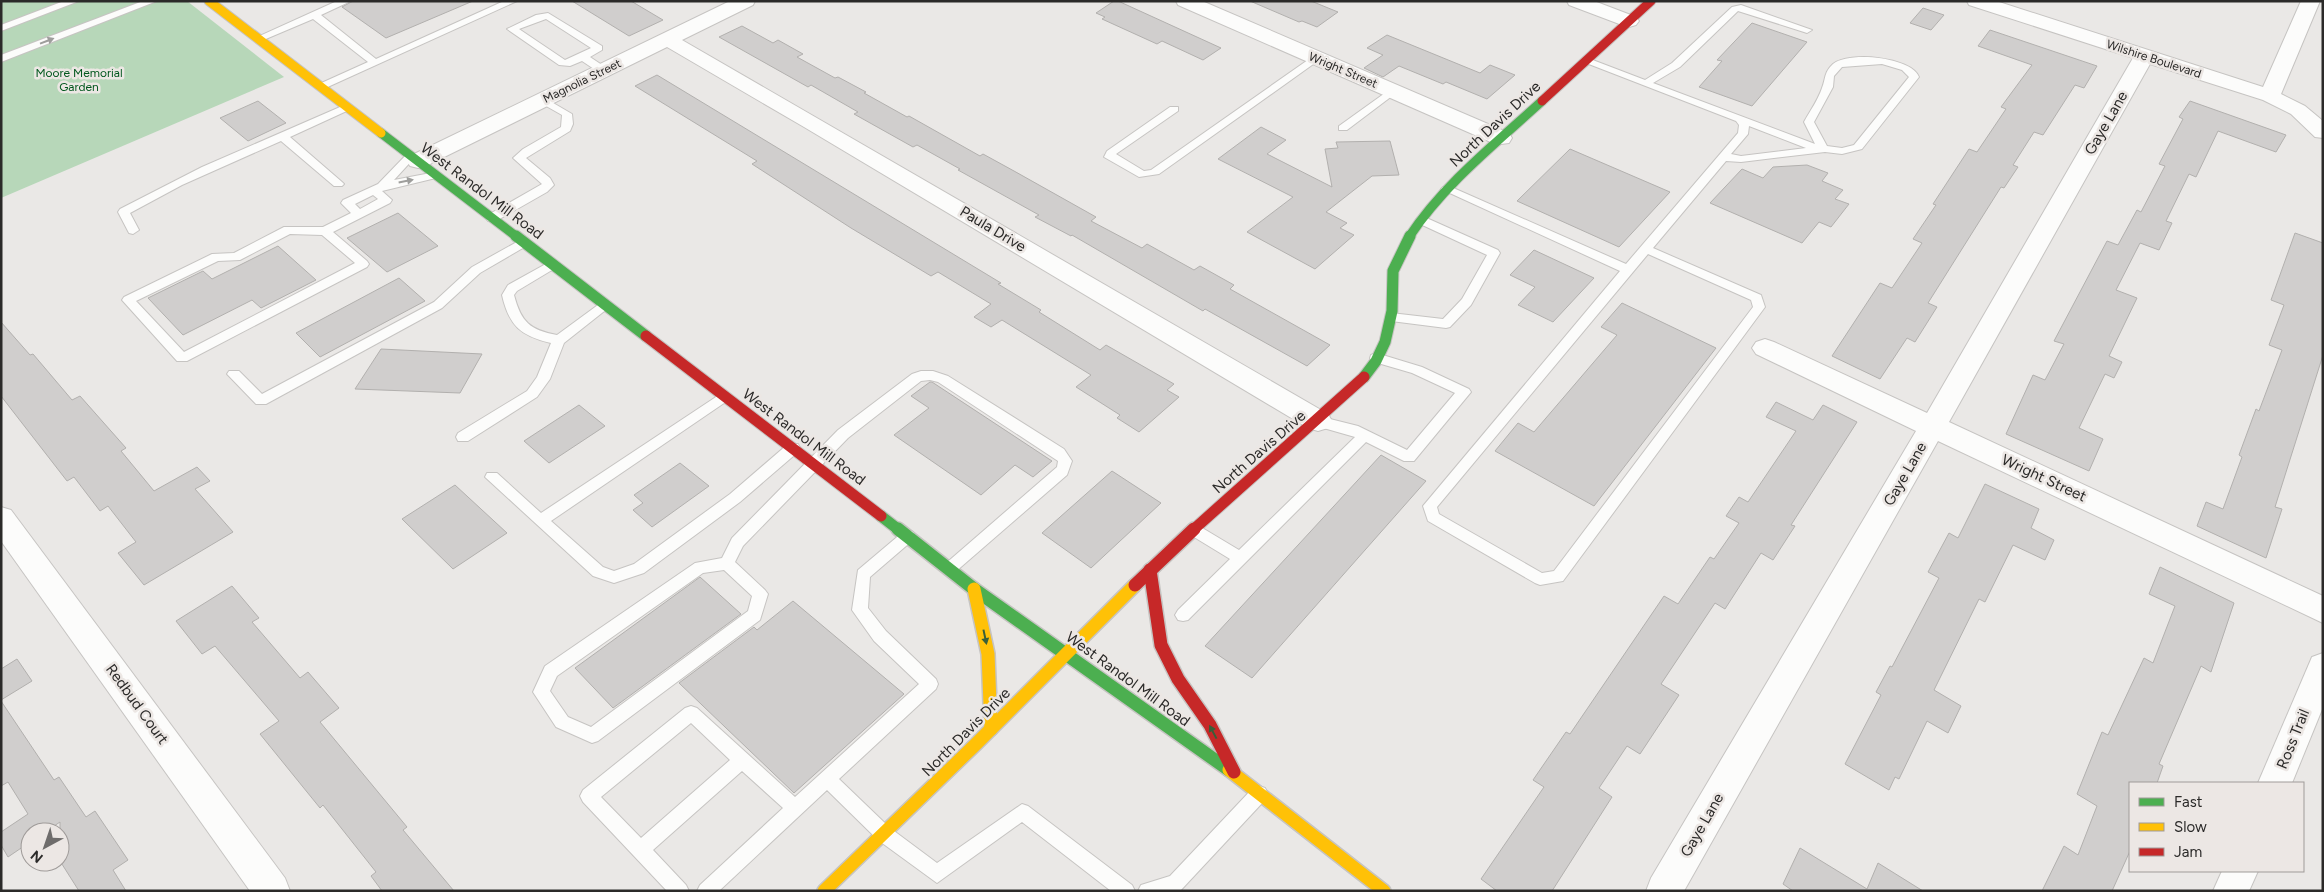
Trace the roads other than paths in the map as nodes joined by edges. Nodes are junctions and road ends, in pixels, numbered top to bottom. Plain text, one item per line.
1 (74, 1) edge
2 (152, 1) edge
3 (209, 1) edge
4 (346, 1) edge
5 (512, 1) edge
6 (1184, 1) edge
7 (1576, 1) edge
8 (1651, 1) edge
9 (1976, 1) edge
10 (2311, 1) edge
11 (738, 3) edge
12 (315, 15) junction
13 (1629, 21) junction
14 (1, 28) edge
15 (1807, 30) dead end
16 (258, 39) junction
17 (667, 40) junction
18 (2144, 56) junction
19 (583, 57) junction
20 (1, 58) edge
21 (1315, 58) junction
22 (1586, 60) junction
23 (375, 63) junction
24 (604, 70) junction
25 (1646, 83) junction
26 (321, 87) junction
27 (1392, 91) junction
28 (2270, 96) junction
29 (543, 100) junction
30 (347, 107) junction
31 (1174, 109) dead end
32 (1740, 119) junction
33 (1343, 128) dead end
34 (2323, 132) edge
35 (283, 137) junction
36 (1501, 138) junction
37 (1823, 149) junction
38 (1724, 156) junction
39 (415, 159) junction
40 (436, 175) junction
41 (338, 184) dead end
42 (378, 188) junction
43 (1447, 189) junction
44 (492, 218) junction
45 (1422, 220) junction
46 (133, 230) dead end
47 (325, 231) junction
48 (524, 242) junction
49 (1646, 249) junction
50 (553, 264) junction
51 (1628, 270) junction
52 (606, 305) junction
53 (1391, 317) junction
54 (559, 340) junction
55 (1764, 348) dead end
56 (1376, 358) junction
57 (234, 374) dead end
58 (725, 396) junction
59 (1318, 421) junction
60 (1933, 426) junction
61 (1364, 436) junction
62 (463, 437) dead end
63 (793, 448) junction
64 (815, 465) junction
65 (492, 477) dead end
66 (1, 518) edge
67 (540, 521) junction
68 (1194, 530) junction
69 (908, 536) junction
70 (1240, 558) junction
71 (727, 564) junction
72 (949, 568) junction
73 (1150, 570) junction
74 (974, 589) junction
75 (2323, 610) edge
76 (1183, 615) dead end
77 (1066, 653) junction
78 (2323, 667) edge
79 (991, 729) junction
80 (742, 760) junction
81 (1236, 775) junction
82 (828, 779) junction
83 (2275, 782) edge
84 (1260, 794) junction
85 (796, 809) junction
86 (884, 834) junction
87 (641, 849) junction
88 (2240, 872) edge
89 (272, 891) edge
90 (680, 891) edge
91 (706, 891) edge
92 (824, 891) edge
93 (1126, 891) edge
94 (1147, 891) edge
95 (1384, 891) edge
96 (1664, 891) edge
97 (2232, 891) edge

1 - 14 lane
20 -> 2 lane
3 - 16 main road, West Randol Mill Road
4 - 12 lane
5 - 23 lane
6 - 21 street, Wright Street
7 - 13 street
8 - 13 main road, North Davis Drive
9 - 18 street, Wilshire Boulevard
10 - 28 street
11 - 17 street, Magnolia Street
12 - 16 lane
12 - 23 lane
13 - 22 main road, North Davis Drive
15 - 25 lane
16 - 26 main road, West Randol Mill Road
17 - 24 street, Magnolia Street
17 - 59 street, Paula Drive
18 - 28 street, Wilshire Boulevard
18 - 60 street, Gaye Lane
19 - 19 lane
19 - 24 lane
21 - 27 street, Wright Street
21 - 31 lane
22 - 25 lane
22 - 36 main road, North Davis Drive
23 - 26 lane
24 - 29 street, Magnolia Street
25 - 32 lane
26 - 30 main road, West Randol Mill Road
27 - 33 lane
27 - 36 street, Wright Street
28 - 34 street, Wilshire Boulevard
29 - 39 street, Magnolia Street
29 - 44 lane
30 - 35 lane
30 - 39 main road, West Randol Mill Road
32 - 37 lane
32 - 38 lane
35 - 41 lane
35 - 46 lane
36 - 43 main road, North Davis Drive
37 - 37 lane
37 - 38 lane
38 - 49 lane
39 - 40 main road, West Randol Mill Road
39 - 42 lane
42 -> 40 lane
40 - 44 main road, West Randol Mill Road
42 - 47 lane
43 - 45 main road, North Davis Drive
43 - 51 lane
44 - 48 main road, West Randol Mill Road
45 - 53 main road, North Davis Drive
45 - 53 lane
47 - 47 lane
48 - 50 main road, West Randol Mill Road
48 - 57 lane
49 - 51 lane
49 - 51 lane
50 - 52 main road, West Randol Mill Road
50 - 54 lane
52 - 54 lane
52 - 58 main road, West Randol Mill Road
53 - 56 main road, North Davis Drive
54 - 62 lane
55 - 60 street, Wright Street
56 - 59 main road, North Davis Drive
56 - 61 lane
58 - 63 main road, West Randol Mill Road
58 - 67 lane
59 - 61 lane
59 - 68 main road, North Davis Drive
60 - 75 street, Wright Street
60 - 96 street, Gaye Lane
61 - 70 lane
63 - 64 main road, West Randol Mill Road
63 - 67 lane
64 - 69 main road, West Randol Mill Road
64 - 71 lane
64 - 72 lane
65 - 67 lane
66 - 89 street, Redbud Court
68 - 70 lane
68 - 73 main road, North Davis Drive
69 - 72 main road, West Randol Mill Road
69 - 82 lane
70 - 76 lane
71 - 71 lane
72 - 74 main road, West Randol Mill Road
73 - 77 main road, North Davis Drive
81 -> 73 main road
74 - 77 main road, West Randol Mill Road
74 -> 79 main road
77 - 79 main road, North Davis Drive
77 - 81 main road, West Randol Mill Road
78 - 83 street, Ross Trail
79 - 86 main road, North Davis Drive
80 - 85 lane
80 - 87 lane
80 - 87 lane
81 - 84 main road, West Randol Mill Road
82 - 85 lane
82 - 86 lane
84 - 94 lane
84 - 95 main road, West Randol Mill Road
85 - 91 lane
86 - 92 main road, North Davis Drive
86 - 93 lane
87 - 90 lane
88 - 97 street

